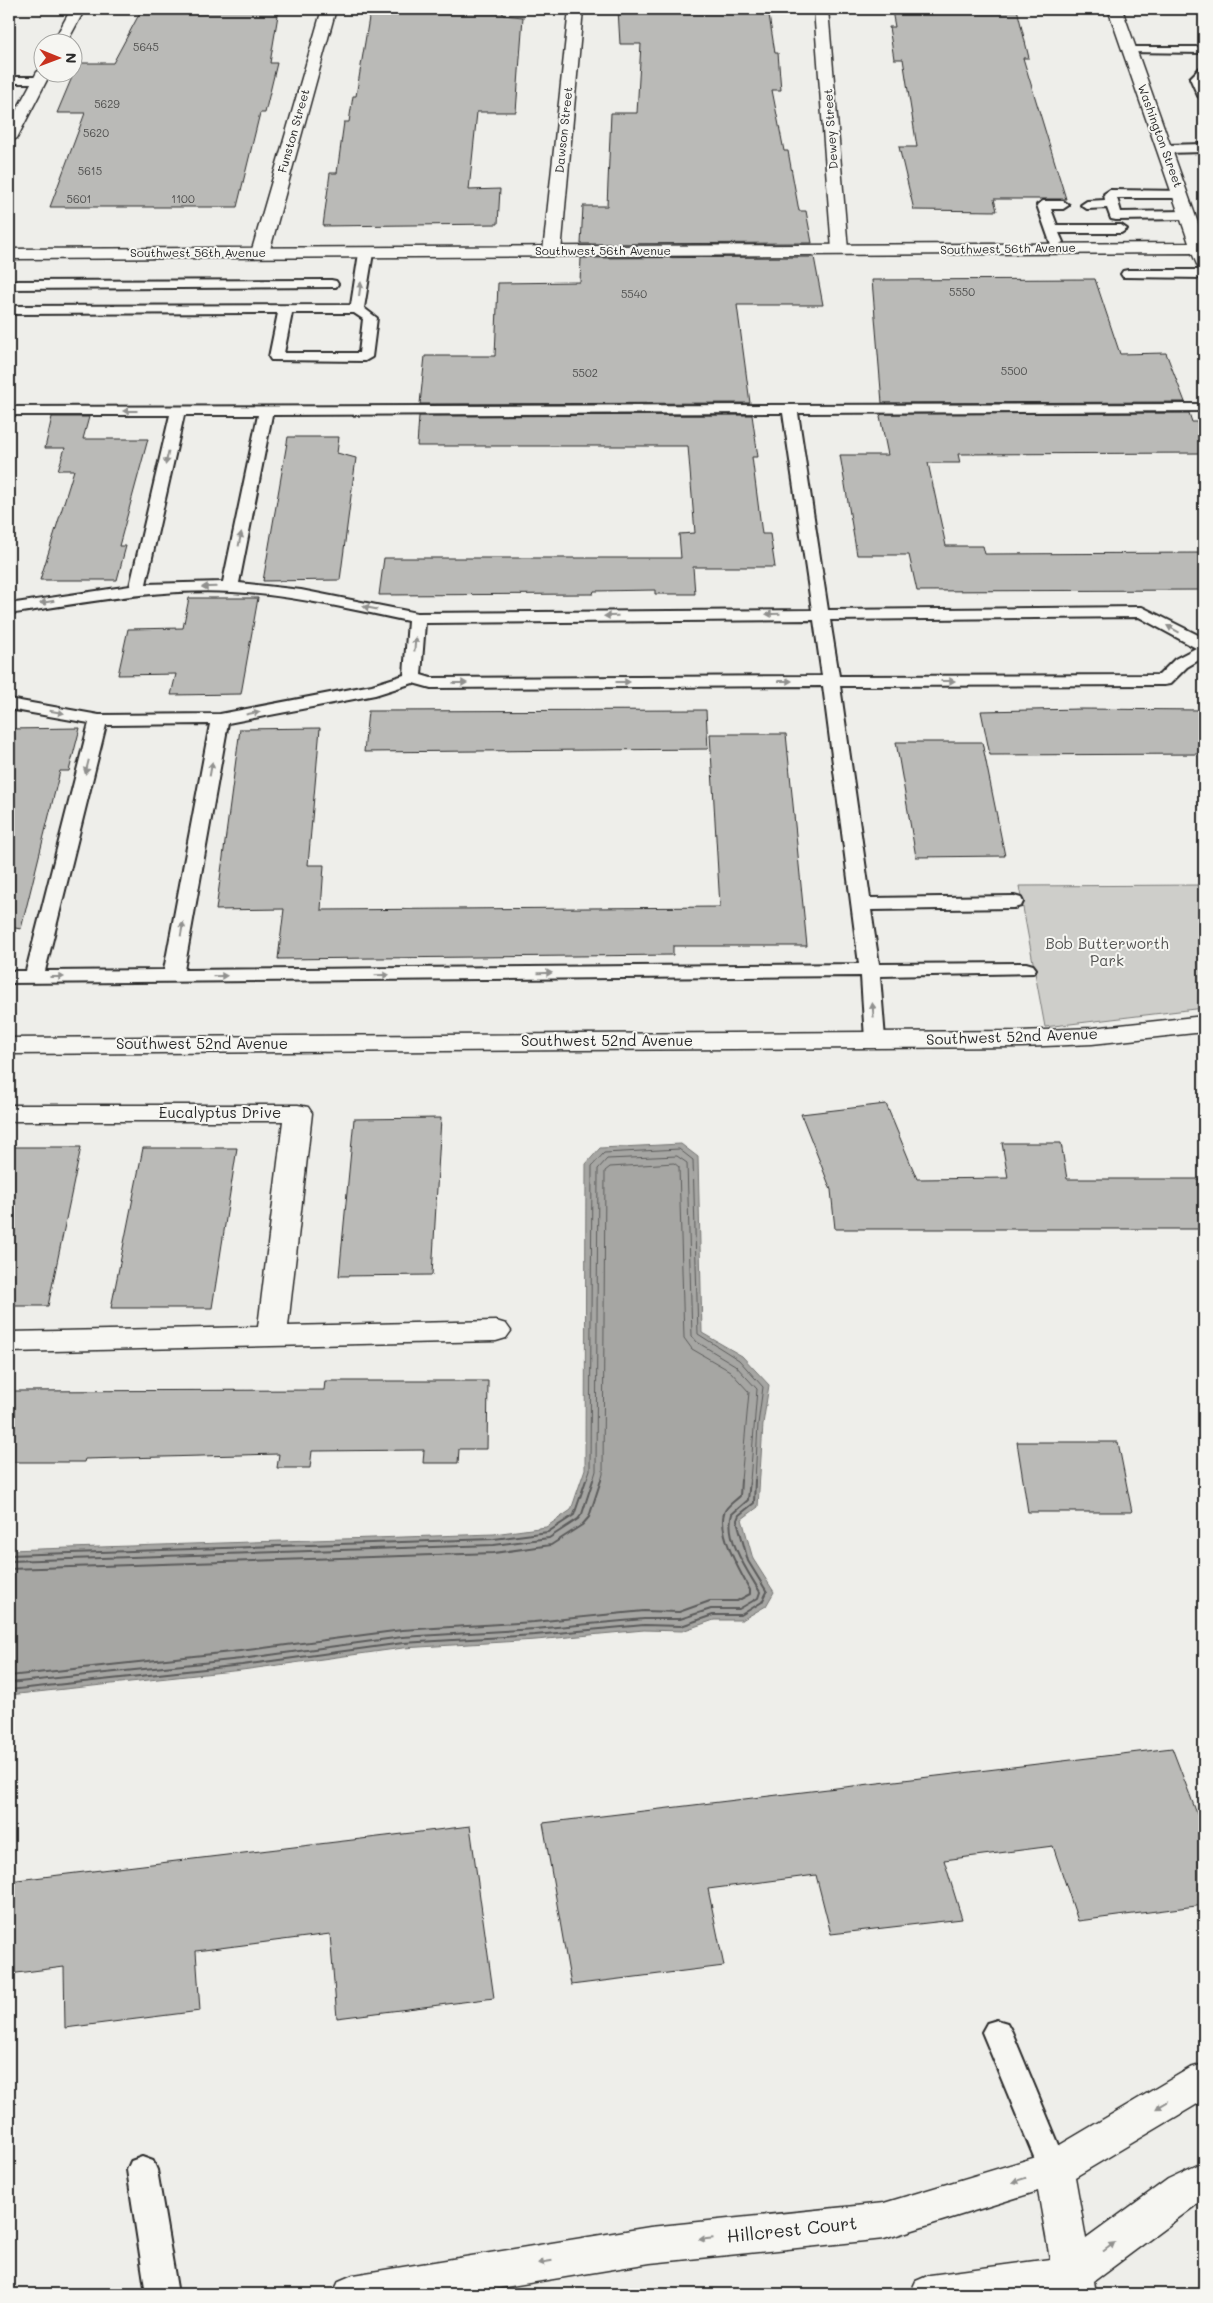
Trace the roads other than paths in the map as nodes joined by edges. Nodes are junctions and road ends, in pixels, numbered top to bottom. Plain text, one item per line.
1 (78, 9) edge
2 (328, 9) edge
3 (576, 9) edge
4 (821, 9) edge
5 (1115, 9) edge
6 (65, 32) edge
7 (1130, 50) junction
8 (1204, 50) edge
9 (1204, 70) edge
10 (32, 77) edge
11 (9, 80) edge
12 (39, 82) edge
13 (1204, 96) edge
14 (9, 138) edge
15 (1204, 148) edge
16 (1166, 149) junction
17 (1181, 194) junction
18 (1089, 210) dead end
19 (1114, 210) junction
20 (1065, 211) dead end
21 (1187, 215) junction
22 (1049, 223) junction
23 (1121, 229) junction
24 (1058, 248) junction
25 (1128, 248) junction
26 (840, 250) junction
27 (552, 252) junction
28 (260, 253) junction
29 (366, 253) junction
30 (1202, 253) edge
31 (9, 254) edge
32 (1128, 274) dead end
33 (1204, 274) edge
34 (331, 284) dead end
35 (9, 285) edge
36 (286, 309) junction
37 (357, 309) junction
38 (9, 310) edge
39 (1197, 408) dead end
40 (790, 409) junction
41 (266, 410) junction
42 (178, 411) junction
43 (9, 412) edge
44 (230, 587) junction
45 (137, 589) junction
46 (9, 609) edge
47 (822, 613) junction
48 (417, 618) junction
49 (1204, 645) edge
50 (1204, 650) edge
51 (412, 678) junction
52 (831, 681) junction
53 (9, 704) edge
54 (220, 719) junction
55 (98, 720) junction
56 (1014, 902) dead end
57 (861, 904) junction
58 (1026, 968) dead end
59 (870, 970) junction
60 (9, 977) edge
61 (34, 977) junction
62 (173, 977) junction
63 (1204, 1024) edge
64 (876, 1039) junction
65 (9, 1046) edge
66 (9, 1113) edge
67 (496, 1331) dead end
68 (272, 1335) junction
69 (9, 1342) edge
70 (997, 2032) dead end
71 (1204, 2080) edge
72 (1054, 2169) junction
73 (142, 2170) dead end
74 (1204, 2179) edge
75 (1074, 2284) edge
76 (162, 2294) edge
77 (353, 2294) edge
78 (930, 2294) edge

1 - 6 street
2 - 28 street, Funston Street
3 - 27 street, Dawson Street
4 - 26 street, Dewey Street
5 - 7 street, Washington Street
7 - 8 lane
7 - 16 street, Washington Street
9 - 13 lane
10 - 11 lane
12 - 14 street
15 - 16 lane
16 - 17 street, Washington Street
17 - 19 lane
17 - 21 street, Washington Street
18 - 19 lane
19 - 21 lane
19 - 23 lane
20 - 22 lane
21 - 30 street, Washington Street
22 - 23 lane
22 - 24 lane
23 - 25 lane
24 - 25 street, Southwest 56th Avenue
24 - 26 street, Southwest 56th Avenue
25 - 30 street, Southwest 56th Avenue
26 - 27 street, Southwest 56th Avenue
27 - 29 street, Southwest 56th Avenue
28 - 29 street, Southwest 56th Avenue
28 - 31 street, Southwest 56th Avenue
37 -> 29 lane
32 - 33 lane
34 - 35 lane
36 - 37 lane
36 - 37 lane
36 - 38 lane
39 - 40 lane
40 - 41 lane
40 - 47 lane
41 - 42 lane
44 -> 41 lane
42 -> 43 lane
42 -> 45 lane
44 -> 45 lane
48 -> 44 lane
45 -> 46 lane
47 -> 48 lane
49 -> 47 lane
47 - 52 lane
51 -> 48 lane
52 -> 50 lane
51 -> 52 lane
54 -> 51 lane
52 - 57 lane
53 -> 55 lane
54 - 55 lane
62 -> 54 lane
55 -> 61 lane
56 - 57 lane
57 - 59 lane
58 - 59 lane
62 -> 59 lane
64 -> 59 lane
60 - 61 lane
61 -> 62 lane
63 - 64 street, Southwest 52nd Avenue
64 - 65 street, Southwest 52nd Avenue
66 - 68 street, Eucalyptus Drive
67 - 68 street
68 - 69 street
70 - 72 lane
71 -> 72 street, Hillcrest Court
72 - 75 street
72 -> 77 street, Hillcrest Court
73 - 76 lane
75 -> 74 street
75 - 78 street

